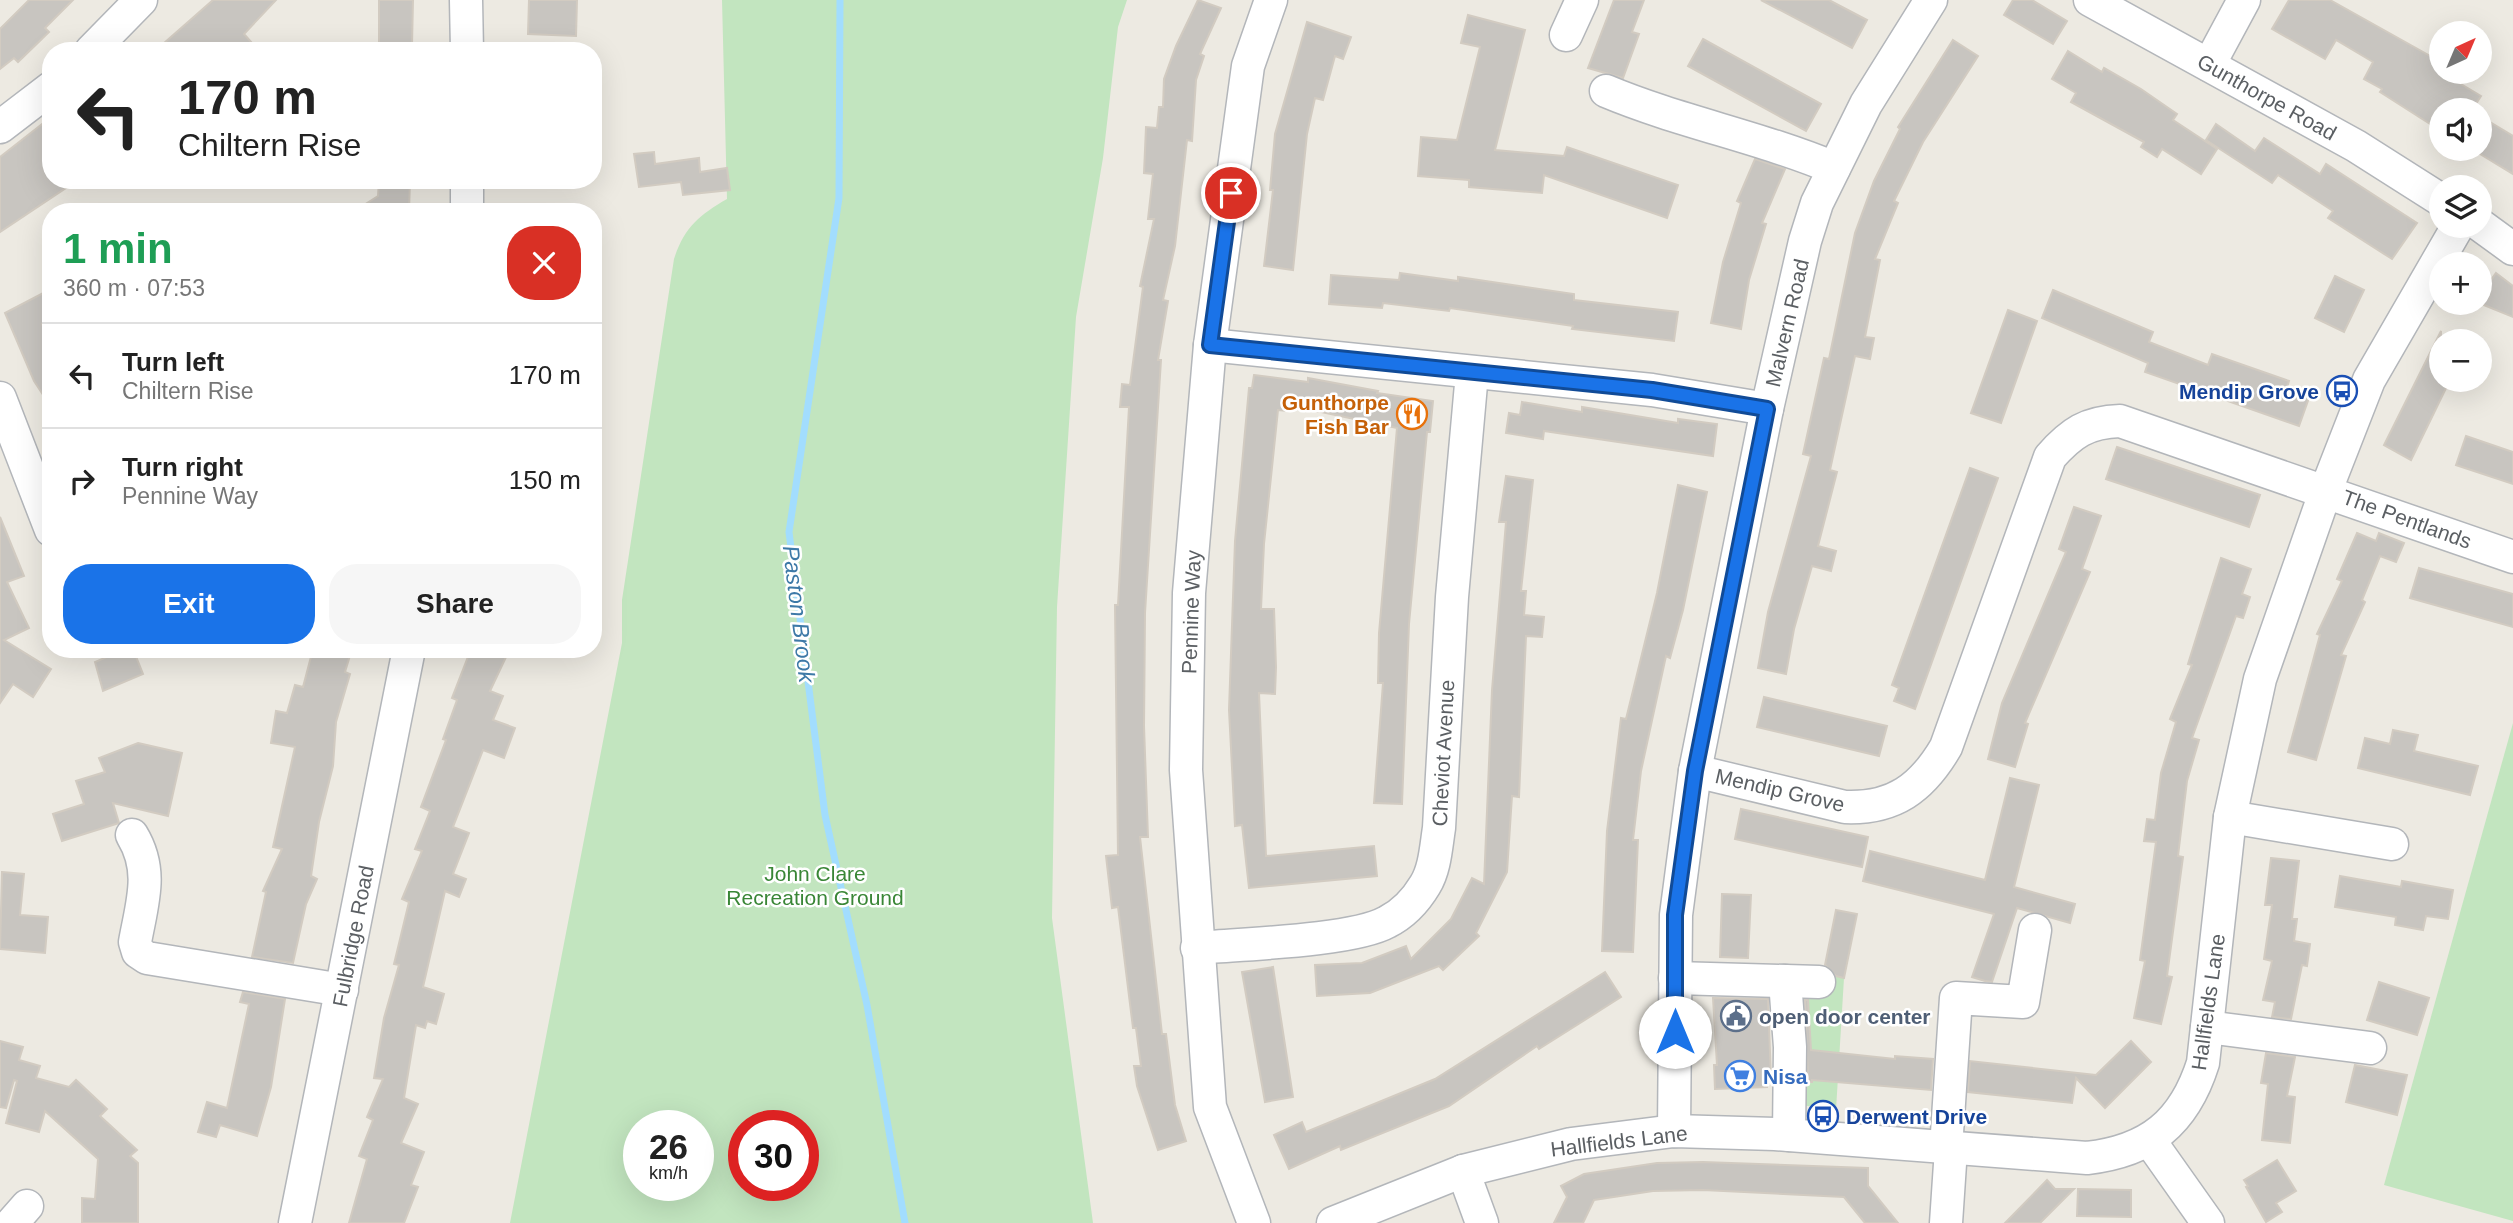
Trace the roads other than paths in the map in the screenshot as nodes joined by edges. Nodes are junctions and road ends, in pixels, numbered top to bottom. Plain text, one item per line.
1 (141, 0) edge
2 (466, 0) edge
3 (1271, 0) edge
4 (1582, 0) edge
5 (1931, 0) edge
6 (2090, 0) edge
7 (2244, 0) edge
8 (1566, 35) dead end
9 (100, 42) edge
10 (467, 42) edge
11 (2209, 65) junction
12 (1606, 91) dead end
13 (42, 95) edge
14 (0, 127) edge
15 (1834, 168) junction
16 (2429, 192) edge
17 (2492, 233) edge
18 (2451, 238) edge
19 (2513, 248) edge
20 (1210, 345) junction
21 (1472, 373) junction
22 (0, 398) edge
23 (1767, 409) junction
24 (41, 470) edge
25 (2326, 490) junction
26 (2500, 552) edge
27 (407, 658) edge
28 (1695, 771) junction
29 (2230, 817) junction
30 (132, 835) dead end
31 (2392, 844) dead end
32 (2035, 930) dead end
33 (1197, 948) junction
34 (1675, 978) junction
35 (1785, 981) junction
36 (1819, 982) dead end
37 (342, 990) junction
38 (2207, 1027) junction
39 (2370, 1048) dead end
40 (1674, 1131) junction
41 (1789, 1135) junction
42 (2150, 1140) junction
43 (1948, 1148) junction
44 (1463, 1171) junction
45 (295, 1223) edge
46 (1254, 1223) edge
47 (1333, 1223) edge
48 (1482, 1223) edge
49 (1946, 1223) edge
50 (2208, 1223) edge

1 - 9 street
2 - 10 street
3 - 20 street, Pennine Way
4 - 8 street
5 - 15 street, Malvern Road
6 - 11 street, Gunthorpe Road
7 - 11 street
11 - 16 street, Gunthorpe Road
12 - 15 street
13 - 14 street
15 - 23 street, Malvern Road
17 - 19 street
18 - 25 street, Hallfields Lane
20 - 21 street
20 - 33 street, Pennine Way
21 - 23 street
21 - 33 street, Cheviot Avenue
22 - 24 street
23 - 28 street, Malvern Road
25 - 26 street, The Pentlands
25 - 28 street, Mendip Grove
25 - 29 street, Hallfields Lane
27 - 37 street, Fulbridge Road
28 - 34 street, Malvern Road
29 - 31 street
29 - 38 street, Hallfields Lane
30 - 37 street
32 - 43 street
33 - 46 street, Pennine Way
34 - 35 street
34 - 40 street, Malvern Road
35 - 36 street
35 - 41 street
37 - 45 street, Fulbridge Road
38 - 39 street
38 - 42 street, Hallfields Lane
40 - 41 street, Hallfields Lane
40 - 44 street, Hallfields Lane
41 - 43 street, Hallfields Lane
42 - 43 street, Hallfields Lane
42 - 50 street
43 - 49 street
44 - 47 street, Hallfields Lane
44 - 48 street

